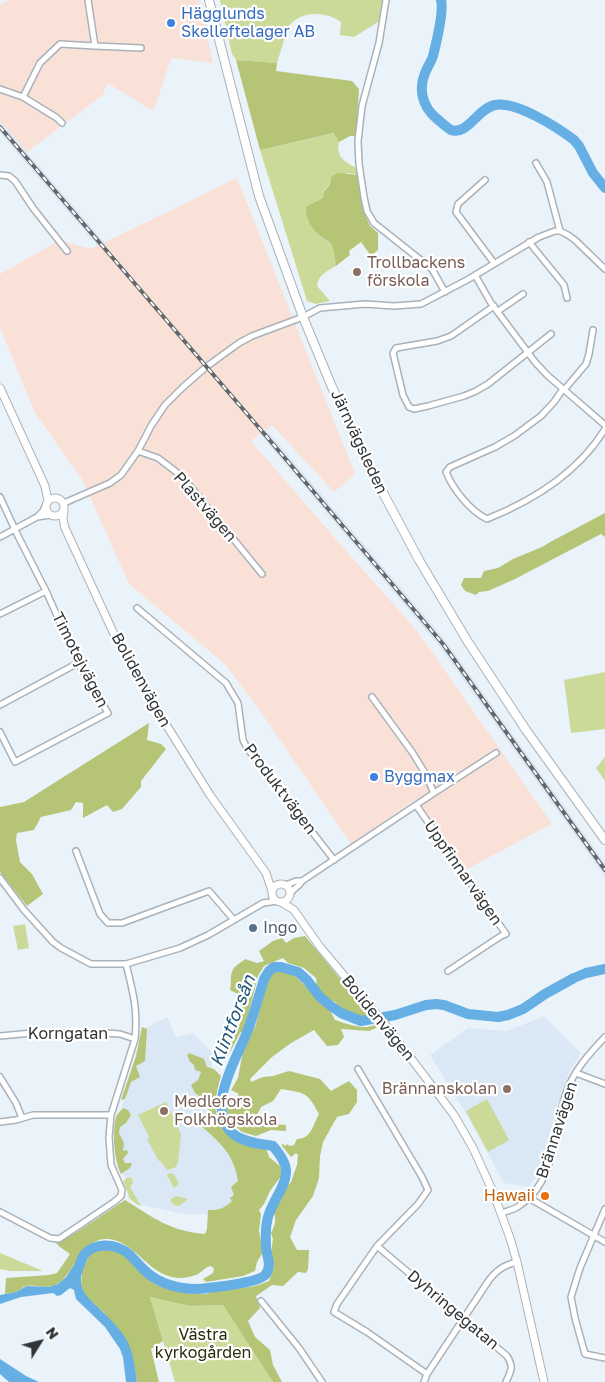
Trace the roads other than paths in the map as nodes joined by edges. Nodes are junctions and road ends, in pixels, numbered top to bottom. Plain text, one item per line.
1 (88, 0) edge
2 (209, 0) edge
3 (386, 0) edge
4 (95, 46) junction
5 (141, 48) dead end
6 (0, 89) edge
7 (23, 97) junction
8 (62, 122) dead end
9 (536, 163) dead end
10 (0, 175) edge
11 (485, 180) dead end
12 (560, 231) junction
13 (529, 242) junction
14 (67, 251) dead end
15 (494, 263) junction
16 (605, 270) edge
17 (475, 275) junction
18 (445, 292) junction
19 (523, 294) dead end
20 (566, 298) dead end
21 (494, 306) junction
22 (498, 311) junction
23 (303, 317) junction
24 (593, 330) dead end
25 (551, 334) dead end
26 (528, 352) junction
27 (0, 388) edge
28 (564, 390) junction
29 (604, 422) edge
30 (605, 429) edge
31 (138, 451) junction
32 (46, 486) junction
33 (0, 497) edge
34 (56, 497) junction
35 (47, 502) junction
36 (64, 502) junction
37 (64, 511) junction
38 (52, 515) junction
39 (37, 517) junction
40 (65, 528) junction
41 (15, 529) junction
42 (0, 537) edge
43 (262, 574) dead end
44 (46, 590) junction
45 (137, 608) dead end
46 (0, 614) edge
47 (78, 663) junction
48 (372, 697) dead end
49 (0, 705) edge
50 (0, 732) edge
51 (496, 753) dead end
52 (434, 793) junction
53 (416, 805) junction
54 (605, 840) edge
55 (76, 851) dead end
56 (334, 860) junction
57 (266, 873) junction
58 (0, 878) edge
59 (302, 881) junction
60 (283, 884) junction
61 (272, 892) junction
62 (290, 894) junction
63 (279, 902) junction
64 (263, 903) junction
65 (294, 910) junction
66 (234, 920) junction
67 (126, 964) junction
68 (448, 971) dead end
69 (0, 1036) edge
70 (605, 1037) edge
71 (135, 1039) junction
72 (358, 1069) dead end
73 (576, 1073) junction
74 (0, 1077) edge
75 (605, 1084) edge
76 (111, 1115) junction
77 (22, 1118) junction
78 (0, 1122) edge
79 (529, 1198) junction
80 (605, 1209) edge
81 (0, 1212) edge
82 (501, 1213) junction
83 (593, 1236) junction
84 (605, 1242) edge
85 (376, 1246) junction
86 (517, 1262) junction
87 (261, 1301) dead end
88 (464, 1318) junction
89 (605, 1358) edge
90 (427, 1374) junction
91 (322, 1382) edge
92 (424, 1382) edge
93 (506, 1382) edge
94 (544, 1382) edge

1 - 4 street
2 - 23 main road, Järnvägsleden
3 - 18 street
4 - 5 street
4 - 7 street
6 - 7 street
7 - 8 street
9 - 12 street
10 - 14 street
11 - 15 street
12 - 13 street
12 - 16 street
13 - 15 street
13 - 20 street
15 - 17 street
17 - 18 street
17 - 21 street
18 - 23 street
19 - 22 street
21 - 22 street
21 - 26 street
22 - 26 street
23 - 31 street
23 - 54 main road, Järnvägsleden
24 - 28 street
25 - 26 street
26 - 28 street
27 - 32 main road
28 - 29 street
28 - 30 street
31 - 36 street
31 - 43 street, Plastvägen
32 - 34 main road
32 - 35 main road
33 - 41 street, Timotejvägen
34 - 35 main road
34 - 36 main road
35 - 38 main road
35 - 39 street
36 - 37 main road
37 - 38 main road
37 - 40 main road, Bolidenvägen
38 - 39 street
38 - 40 main road, Bolidenvägen
39 - 41 street
40 - 57 main road, Bolidenvägen
41 - 42 street
41 - 44 street, Timotejvägen
44 - 46 street
44 - 47 street, Timotejvägen
45 - 56 street, Produktvägen
47 - 49 street
47 - 50 street, Timotejvägen
48 - 52 street, Uppfinnarvägen
51 - 52 street, Uppfinnarvägen
52 - 53 street, Uppfinnarvägen
53 - 56 street, Uppfinnarvägen
53 - 68 street, Uppfinnarvägen
55 - 66 street
56 - 59 street, Uppfinnarvägen
57 - 60 main road, Bolidenvägen
57 - 61 main road, Bolidenvägen
58 - 67 street
59 - 60 street, Uppfinnarvägen
59 - 62 street, Uppfinnarvägen
60 - 61 main road
60 - 62 main road, Bolidenvägen
61 - 63 main road, Bolidenvägen
61 - 64 street
62 - 63 main road
62 - 65 main road, Bolidenvägen
63 - 64 street
63 - 65 main road, Bolidenvägen
64 - 66 street
65 - 82 main road, Bolidenvägen
66 - 67 street
67 - 71 street
69 - 71 street, Korngatan
70 - 73 street, Brännavägen
71 - 76 street
72 - 85 street
73 - 75 street
73 - 79 street, Brännavägen
74 - 77 street
76 - 77 street
76 - 81 street
77 - 78 street
79 - 82 street, Brännavägen
79 - 83 street
80 - 83 street
82 - 86 main road, Bolidenvägen
83 - 84 street
83 - 89 street
85 - 88 street, Dyhringegatan
85 - 90 street
86 - 88 street
86 - 94 main road, Bolidenvägen
87 - 91 street
88 - 90 street
88 - 93 street, Dyhringegatan
90 - 92 street

